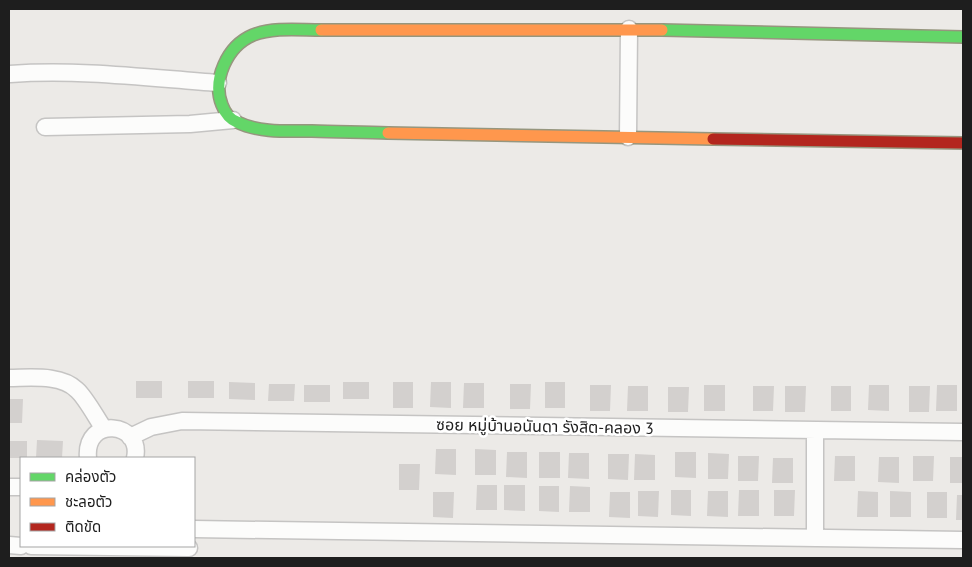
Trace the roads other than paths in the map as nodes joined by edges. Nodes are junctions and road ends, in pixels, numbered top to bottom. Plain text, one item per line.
1 (629, 29) junction
2 (963, 37) edge
3 (9, 77) edge
4 (218, 83) junction
5 (233, 120) junction
6 (45, 127) dead end
7 (628, 137) junction
8 (963, 143) edge
9 (9, 378) edge
10 (104, 429) junction
11 (815, 430) junction
12 (963, 432) edge
13 (130, 437) junction
14 (88, 457) edge
15 (135, 457) edge
16 (195, 529) edge
17 (815, 538) junction
18 (963, 540) edge
19 (110, 547) edge
20 (189, 548) dead end

1 - 2 street
1 - 4 street
1 - 7 street
3 - 4 street
4 - 5 street
5 - 6 street
5 - 7 street
7 - 8 street
9 - 10 street
10 - 13 street
10 - 14 street
11 - 12 street, ซอย หมู่บ้านอนันดา รังสิต-คลอง 3
11 - 13 street, ซอย หมู่บ้านอนันดา รังสิต-คลอง 3
11 - 17 street
13 - 15 street
16 - 17 street
17 - 18 street
19 - 20 street

